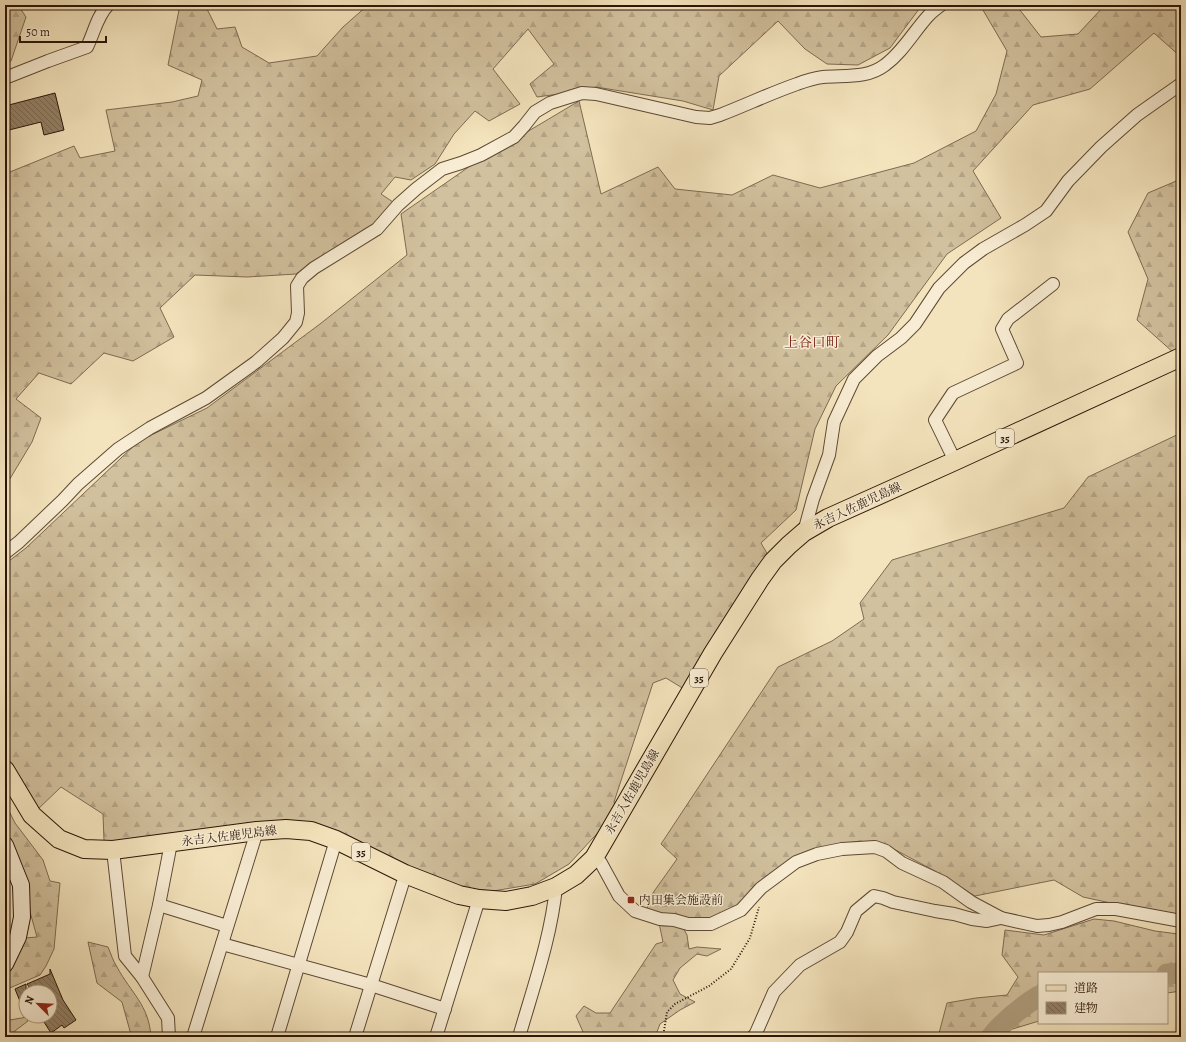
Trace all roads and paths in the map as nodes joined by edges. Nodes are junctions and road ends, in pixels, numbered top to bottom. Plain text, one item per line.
1 (108, 5) edge
2 (941, 5) edge
3 (5, 78) edge
4 (1181, 84) edge
5 (1053, 284) dead end
6 (1181, 357) edge
7 (955, 461) junction
8 (804, 532) junction
9 (5, 553) edge
10 (5, 770) edge
11 (257, 831) junction
12 (336, 840) junction
13 (171, 843) junction
14 (5, 845) edge
15 (113, 850) junction
16 (594, 858) junction
17 (405, 874) junction
18 (763, 886) junction
19 (556, 887) junction
20 (479, 899) junction
21 (159, 905) junction
22 (1002, 918) junction
23 (1181, 921) edge
24 (227, 926) junction
25 (222, 944) junction
26 (6, 960) edge
27 (299, 964) junction
28 (142, 977) junction
29 (371, 985) junction
30 (445, 1009) junction
31 (169, 1037) edge
32 (193, 1037) edge
33 (277, 1037) edge
34 (355, 1037) edge
35 (436, 1037) edge
36 (519, 1037) edge
37 (664, 1037) edge
38 (754, 1037) edge

1 - 3 street
2 - 9 street
4 - 8 street
5 - 7 street
6 - 7 main road, 永吉入佐鹿児島線 / 35
7 - 8 main road, 永吉入佐鹿児島線 / 35
8 - 16 main road, 永吉入佐鹿児島線 / 35
10 - 15 main road, 永吉入佐鹿児島線 / 35
11 - 12 main road, 永吉入佐鹿児島線 / 35
11 - 13 main road, 永吉入佐鹿児島線 / 35
11 - 24 street
12 - 17 main road, 永吉入佐鹿児島線 / 35
12 - 27 street
13 - 15 main road, 永吉入佐鹿児島線 / 35
13 - 21 street
14 - 26 main road
15 - 28 street
16 - 18 street
16 - 19 main road, 永吉入佐鹿児島線 / 35
17 - 20 main road, 永吉入佐鹿児島線 / 35
17 - 29 street
18 - 22 street
18 - 37 path
19 - 20 main road, 永吉入佐鹿児島線 / 35
19 - 36 street
20 - 30 street
21 - 24 street
21 - 28 street
22 - 23 street
22 - 38 street
24 - 25 street
25 - 27 street
25 - 32 street
27 - 29 street
27 - 33 street
28 - 31 street
29 - 30 street
29 - 34 street
30 - 35 street

